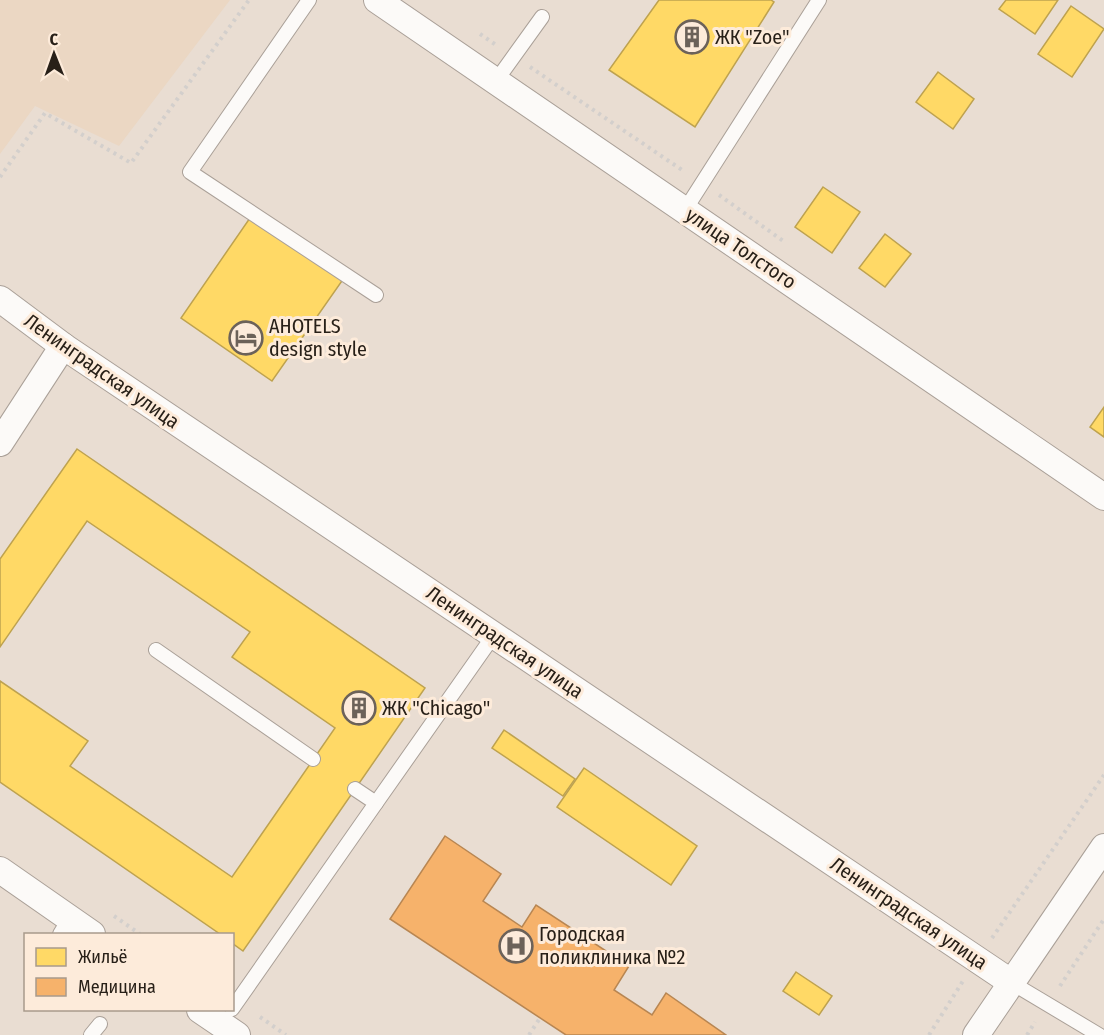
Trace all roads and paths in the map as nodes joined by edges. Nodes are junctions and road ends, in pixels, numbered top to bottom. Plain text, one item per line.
1 (249, 0) edge
2 (309, 0) edge
3 (377, 0) edge
4 (819, 0) edge
5 (542, 17) dead end
6 (496, 81) junction
7 (0, 177) edge
8 (685, 210) junction
9 (375, 295) dead end
10 (0, 299) edge
11 (63, 346) junction
12 (0, 443) edge
13 (1104, 496) edge
14 (494, 635) junction
15 (156, 650) dead end
16 (313, 759) dead end
17 (1104, 775) edge
18 (355, 789) dead end
19 (376, 803) junction
20 (1104, 847) edge
21 (0, 870) edge
22 (1104, 919) edge
23 (65, 927) edge
24 (88, 933) edge
25 (977, 960) junction
26 (1012, 983) junction
27 (1047, 1004) junction
28 (203, 1011) edge
29 (540, 1018) dead end
30 (231, 1019) edge
31 (529, 1035) edge
32 (929, 1035) edge
33 (976, 1035) edge
34 (1027, 1035) edge
35 (1099, 1035) edge

1 - 7 path
2 - 9 lane
3 - 6 street, улица Толстого
4 - 8 lane
5 - 6 lane
6 - 8 street, улица Толстого
8 - 13 street, улица Толстого
10 - 11 street, Ленинградская улица
11 - 12 street
11 - 14 street, Ленинградская улица
14 - 19 lane
14 - 25 street, Ленинградская улица
15 - 16 lane
17 - 25 path
18 - 19 lane
19 - 30 lane
20 - 26 street
21 - 23 street
22 - 27 path
23 - 24 street
25 - 26 street, Ленинградская улица
25 - 32 path
26 - 27 lane
26 - 33 street
27 - 34 path
27 - 35 lane
28 - 30 street
29 - 31 path

